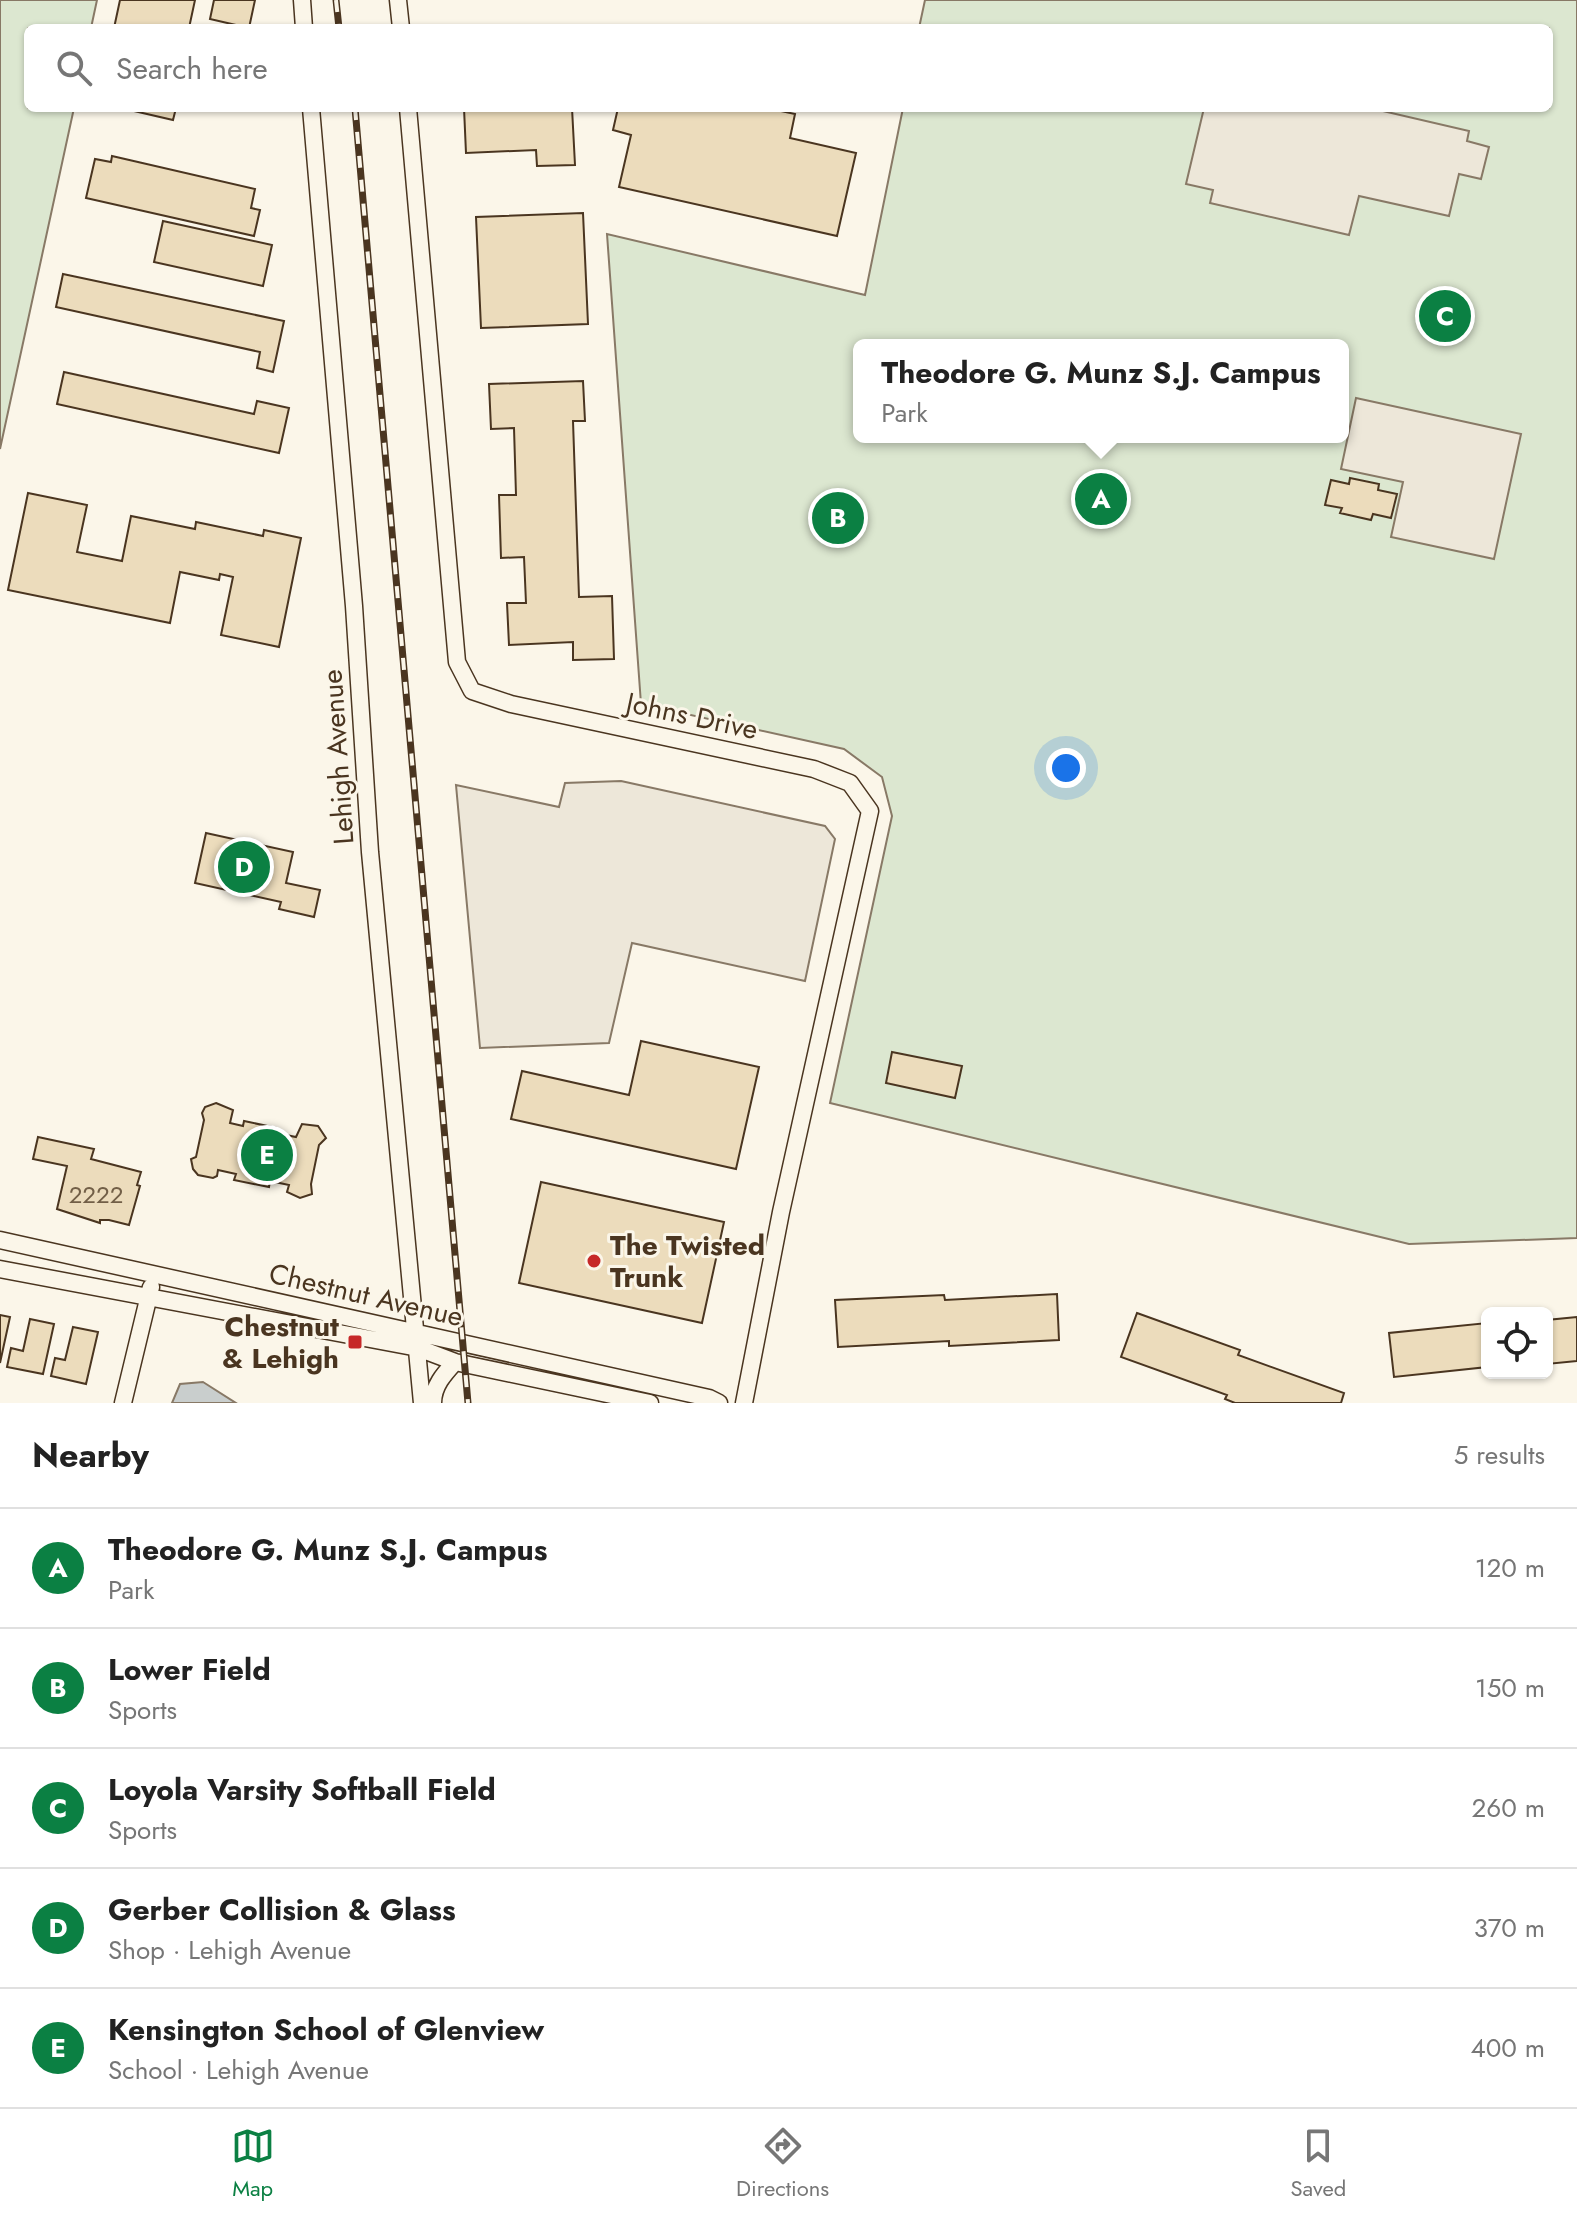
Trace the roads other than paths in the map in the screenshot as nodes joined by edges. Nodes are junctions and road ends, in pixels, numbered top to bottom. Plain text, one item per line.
1 (302, 0) edge
2 (398, 0) edge
3 (304, 24) edge
4 (401, 24) edge
5 (311, 112) edge
6 (408, 112) edge
7 (0, 1240) edge
8 (0, 1269) edge
9 (155, 1274) junction
10 (148, 1296) junction
11 (417, 1340) junction
12 (455, 1362) junction
13 (123, 1403) edge
14 (422, 1403) edge
15 (433, 1403) edge
16 (650, 1403) edge
17 (719, 1403) edge
18 (744, 1403) edge

1 - 3 street
2 - 4 street
5 - 11 street, Lehigh Avenue
6 - 18 street, Johns Drive
7 - 9 street, Chestnut Avenue
8 - 10 street, Chestnut Avenue
9 - 10 street
9 - 11 street, Chestnut Avenue
10 - 11 street, Chestnut Avenue
10 - 13 street
11 - 12 street, Chestnut Avenue
11 - 14 street, Lehigh Avenue
11 - 17 street, Chestnut Avenue
12 - 15 street
12 - 16 street, Chestnut Avenue

